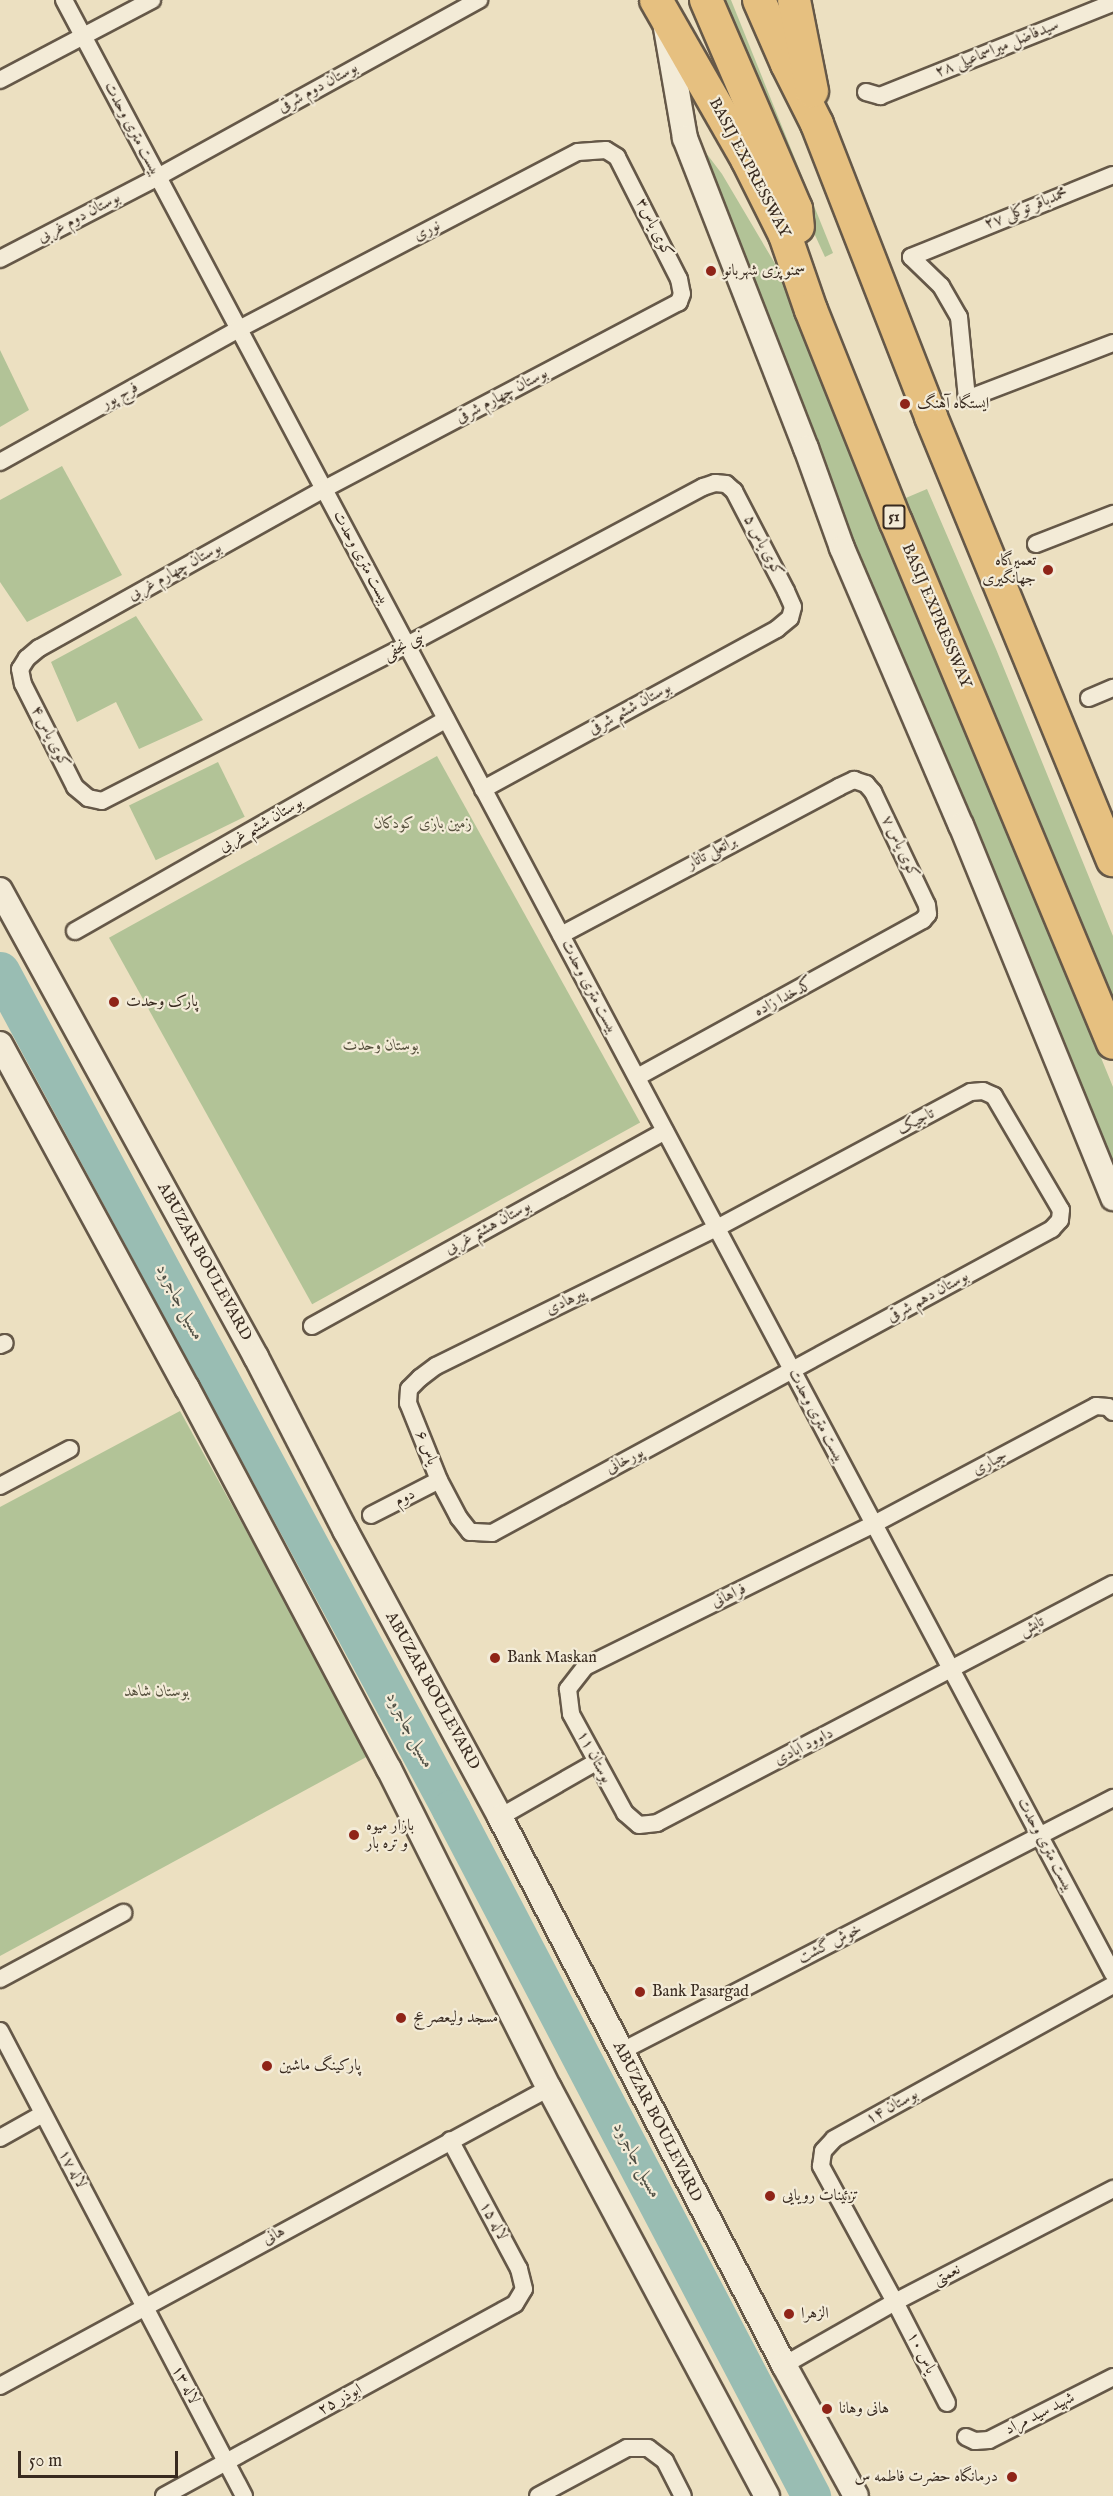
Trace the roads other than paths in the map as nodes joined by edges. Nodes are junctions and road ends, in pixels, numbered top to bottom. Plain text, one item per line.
1 (64, 0) edge
2 (152, 0) edge
3 (479, 0) edge
4 (706, 0) edge
5 (759, 0) edge
6 (794, 0) edge
7 (1113, 3) edge
8 (660, 7) edge
9 (83, 37) junction
10 (0, 80) edge
11 (873, 94) dead end
12 (817, 124) junction
13 (617, 157) joint
14 (1113, 174) edge
15 (158, 177) junction
16 (0, 259) edge
17 (679, 302) joint
18 (812, 310) junction
19 (239, 329) junction
20 (1113, 343) edge
21 (0, 462) edge
22 (704, 486) joint
23 (324, 489) junction
24 (1113, 514) edge
25 (1036, 544) dead end
26 (777, 629) joint
27 (407, 645) junction
28 (27, 658) joint
29 (1113, 688) edge
30 (1089, 698) dead end
31 (446, 719) junction
32 (866, 784) joint
33 (483, 789) junction
34 (102, 801) joint
35 (1113, 860) edge
36 (0, 890) edge
37 (927, 914) joint
38 (75, 931) dead end
39 (561, 935) junction
40 (1113, 1043) edge
41 (0, 1044) edge
42 (636, 1077) junction
43 (665, 1131) junction
44 (1113, 1198) edge
45 (1060, 1220) joint
46 (715, 1229) junction
47 (312, 1326) dead end
48 (793, 1371) junction
49 (420, 1378) joint
50 (1111, 1409) edge
51 (70, 1449) dead end
52 (439, 1480) junction
53 (0, 1486) edge
54 (371, 1515) dead end
55 (459, 1518) joint
56 (873, 1525) junction
57 (1113, 1584) edge
58 (585, 1667) joint
59 (951, 1670) junction
60 (596, 1762) junction
61 (1113, 1798) edge
62 (500, 1817) junction
63 (657, 1824) joint
64 (1040, 1836) junction
65 (123, 1912) dead end
66 (1113, 1974) edge
67 (0, 1979) edge
68 (1113, 1985) edge
69 (0, 2031) edge
70 (620, 2052) junction
71 (549, 2088) junction
72 (43, 2114) junction
73 (0, 2138) edge
74 (450, 2140) junction
75 (1113, 2189) edge
76 (895, 2302) junction
77 (515, 2304) joint
78 (145, 2307) junction
79 (784, 2365) junction
80 (1113, 2377) edge
81 (0, 2386) edge
82 (946, 2403) dead end
83 (966, 2437) dead end
84 (226, 2463) junction
85 (164, 2496) edge
86 (244, 2496) edge
87 (538, 2496) edge
88 (683, 2496) edge
89 (767, 2496) edge
90 (856, 2496) edge

1 - 9 street, بیست متری وحدت
2 - 9 street
3 - 15 street, بوستان دوم شرقی
4 - 18 highway
5 - 12 highway
6 - 12 highway
7 - 11 street, سیدفاضل میراسماعیلی ۲۸
8 - 18 highway, BASIJ EXPRESSWAY / 51
8 - 44 main road
9 - 10 street
9 - 15 street, بیست متری وحدت
12 - 35 highway
13 - 17 street, کوی یاس۳
13 - 19 street, نوری
14 - 20 street, محمدباقر توکلی ۲۷
15 - 16 street, بوستان دوم غربی
15 - 19 street, بیست متری وحدت
17 - 23 street, بوستان چهارم شرقی
18 - 40 highway, BASIJ EXPRESSWAY / 51
19 - 21 street, فرج پور
19 - 23 street, بیست متری وحدت
22 - 26 street, کوی یاس ۵
22 - 27 street, نبی نجفی
23 - 27 street, بیست متری وحدت
23 - 28 street, بوستان چهارم غربی
24 - 25 street
26 - 33 street, بوستان ششم شرقی
27 - 31 street, بیست متری وحدت
27 - 34 street, نبی نجفی
28 - 34 street, کوی یاس ۴
29 - 30 street
31 - 33 street, بیست متری وحدت
31 - 38 street, بوستان ششم غربی
32 - 37 street, کوی یاس ۷
32 - 39 street, براتعلی تاتار
33 - 39 street, بیست متری وحدت
36 - 62 main road, ABUZAR BOULEVARD
37 - 42 street, کدخدا زاده
39 - 42 street, بیست متری وحدت
41 - 71 main road
42 - 43 street, بیست متری وحدت
43 - 46 street, بیست متری وحدت
43 - 47 street, بوستان هشتم غربی
45 - 46 street, تاجیک
45 - 48 street, بوستان دهم شرقی
46 - 48 street, بیست متری وحدت
46 - 49 street, پیرهادی
48 - 55 street, پورخانی
48 - 56 street, بیست متری وحدت
49 - 52 street, یاس ۶
50 - 56 street, جباری
51 - 53 street
52 - 54 street, دوم
52 - 55 street, یاس ۶
56 - 58 street, فراهانی
56 - 59 street, بیست متری وحدت
57 - 59 street, تابش
58 - 60 street, بوستان ۱۱
59 - 63 street, داوود آبادی
59 - 64 street, بیست متری وحدت
60 - 62 street
60 - 63 street, بوستان ۱۱
61 - 64 street, خوش گشت
62 - 70 main road, ABUZAR BOULEVARD
64 - 66 street, بیست متری وحدت
64 - 70 street, خوش گشت
65 - 67 street
68 - 76 street, بوستان ۱۴
69 - 72 street, لاله ۱۷
70 - 79 main road, ABUZAR BOULEVARD
71 - 74 street, هانی
71 - 89 main road
72 - 73 street
72 - 78 street, لاله ۱۷
74 - 77 street, لاله ۱۵
74 - 78 street, هانی
75 - 76 street, نعمتی
76 - 79 street, نعمتی
76 - 82 street, یاس ۱۰
77 - 84 street, ابوذر ۲۵
78 - 81 street, هانی
78 - 84 street, لاله ۱۳
79 - 90 main road, ABUZAR BOULEVARD
80 - 83 street, شهید سید مراد
84 - 85 street, ابوذر ۲۵
84 - 86 street, لاله ۱۳
87 - 88 street

